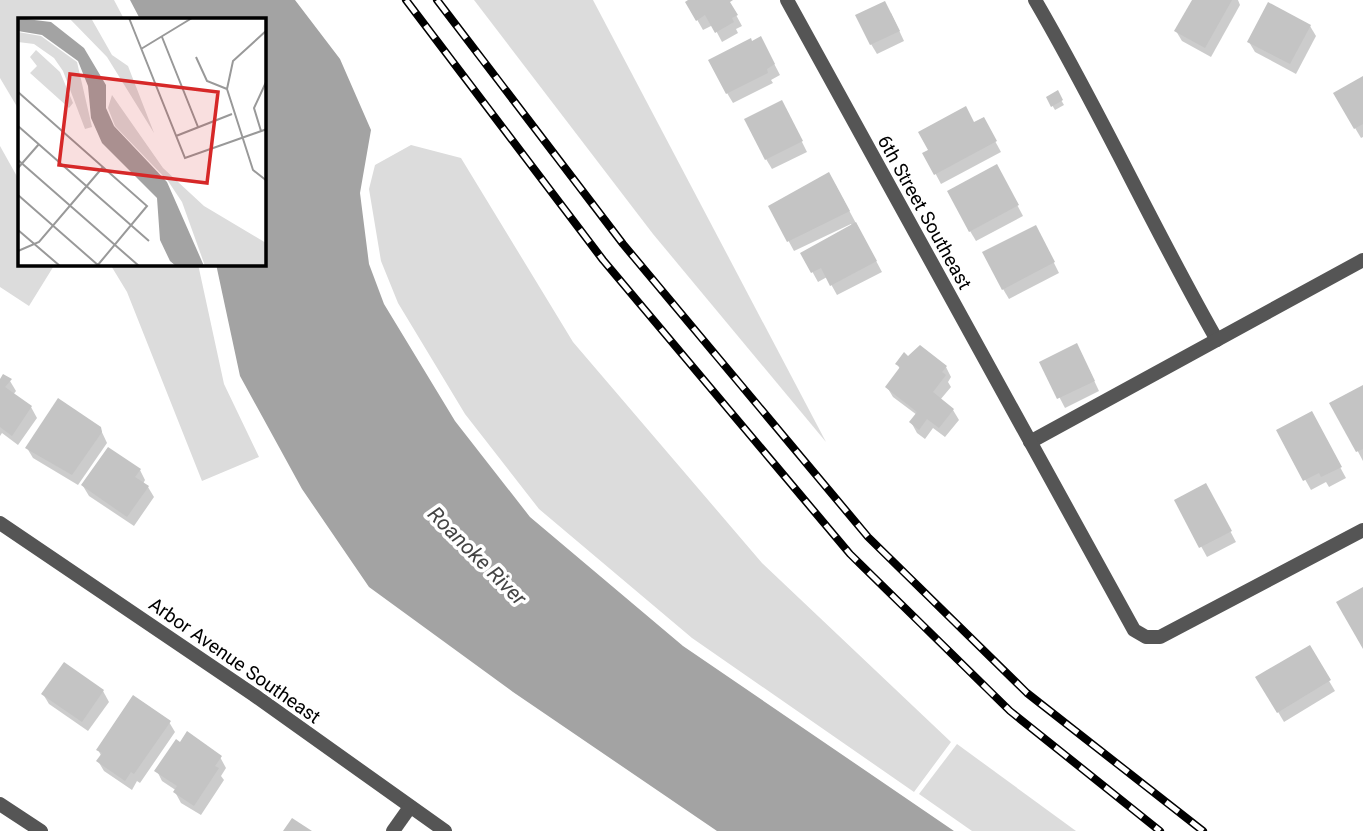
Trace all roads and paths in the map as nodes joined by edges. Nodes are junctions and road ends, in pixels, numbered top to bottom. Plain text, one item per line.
1 (787, 0) edge
2 (1035, 0) edge
3 (1363, 260) edge
4 (1217, 340) junction
5 (1030, 442) junction
6 (0, 523) edge
7 (1363, 530) edge
8 (0, 804) edge
9 (410, 807) junction
10 (41, 831) edge
11 (393, 831) edge
12 (445, 831) edge

1 - 5 street, 6th Street Southeast
2 - 4 street
3 - 4 street
4 - 5 street
5 - 7 street, 6th Street Southeast
6 - 9 street, Arbor Avenue Southeast
8 - 10 street
9 - 11 street
9 - 12 street, Arbor Avenue Southeast

